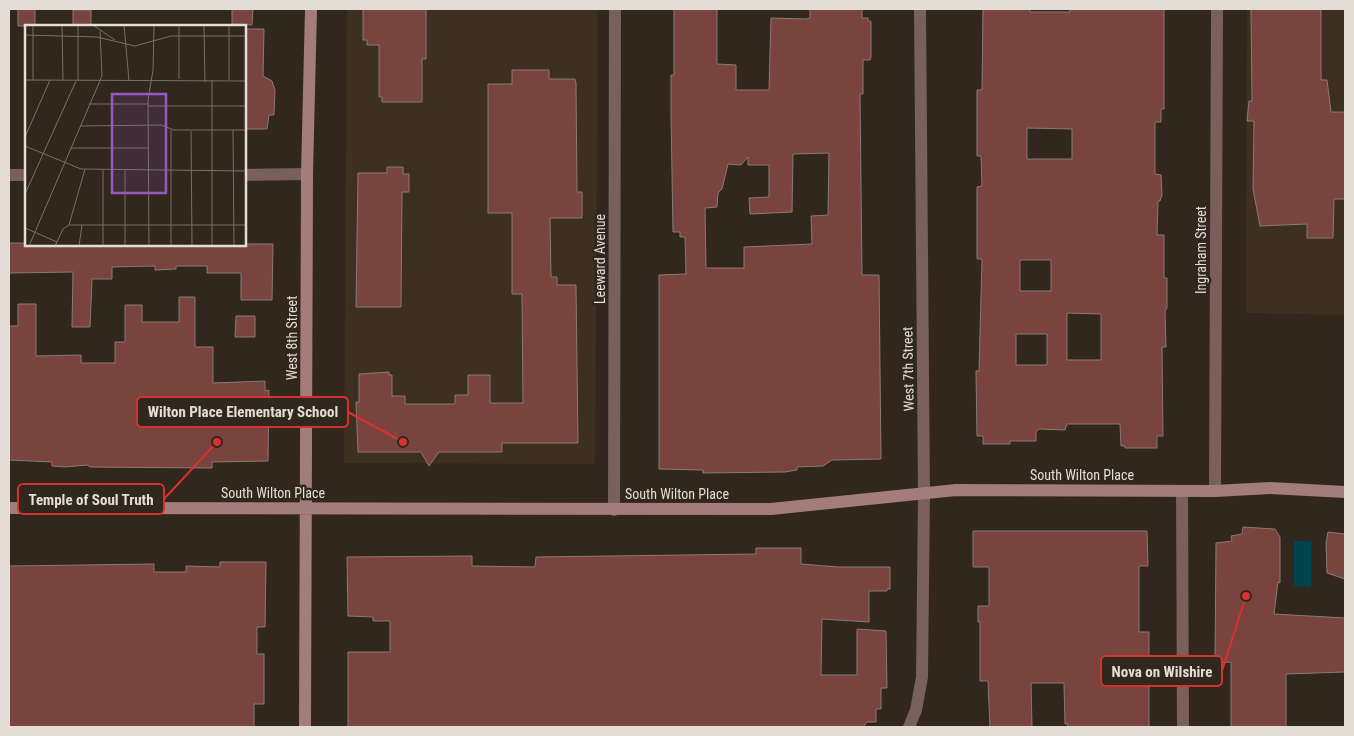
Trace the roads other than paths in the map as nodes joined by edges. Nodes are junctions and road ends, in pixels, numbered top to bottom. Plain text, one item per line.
1 (311, 9) edge
2 (615, 9) edge
3 (920, 9) edge
4 (1216, 9) edge
5 (307, 174) junction
6 (9, 175) edge
7 (25, 175) edge
8 (246, 175) edge
9 (1182, 491) junction
10 (1215, 491) junction
11 (1345, 492) edge
12 (924, 494) junction
13 (307, 507) junction
14 (9, 508) edge
15 (614, 510) junction
16 (305, 727) edge
17 (909, 727) edge
18 (1183, 727) edge

1 - 5 main road, West 8th Street
2 - 15 street, Leeward Avenue
3 - 12 street, West 7th Street
4 - 10 street, Ingraham Street
5 - 8 street
5 - 13 main road, West 8th Street
6 - 7 street
9 - 10 main road, South Wilton Place
9 - 12 main road, South Wilton Place
9 - 18 street
10 - 11 main road, South Wilton Place
12 - 15 main road, South Wilton Place
12 - 17 street, West 7th Street
13 - 14 main road, South Wilton Place
13 - 15 main road, South Wilton Place
13 - 16 main road, West 8th Street

